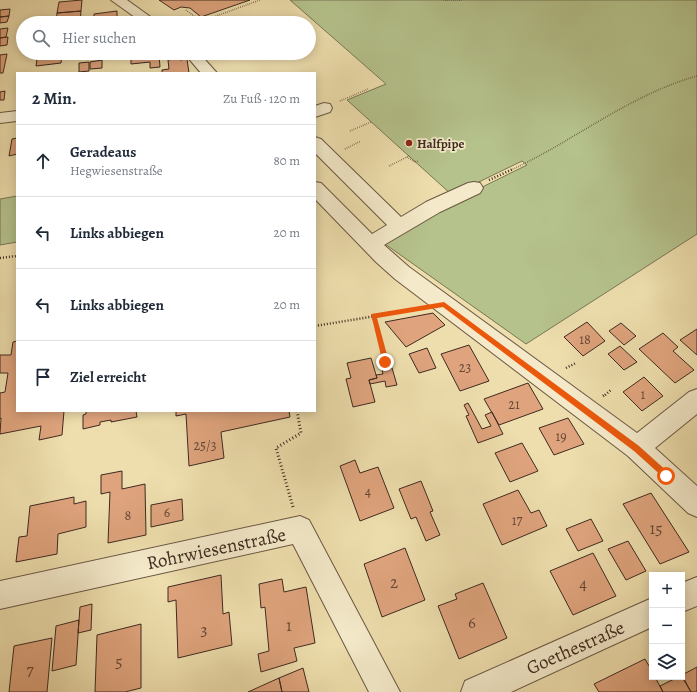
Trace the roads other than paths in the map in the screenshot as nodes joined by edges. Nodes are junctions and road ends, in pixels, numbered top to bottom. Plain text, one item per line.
1 (118, 0) edge
2 (142, 16) edge
3 (197, 60) edge
4 (208, 72) edge
5 (16, 116) edge
6 (0, 118) edge
7 (316, 144) edge
8 (474, 188) road end
9 (316, 189) edge
10 (399, 226) junction
11 (370, 244) junction
12 (697, 400) edge
13 (637, 448) junction
14 (697, 504) edge
15 (697, 591) edge
16 (0, 595) edge
17 (685, 597) edge
18 (649, 613) edge
19 (385, 692) edge
20 (476, 692) edge

1 - 2 street
3 - 4 street
5 - 6 street
7 - 10 street
8 - 10 street
9 - 11 street
10 - 11 street
11 - 13 street
12 - 13 street
13 - 14 street
15 - 17 street
16 - 19 street, Rohrwiesenstraße
18 - 20 street, Goethestraße

